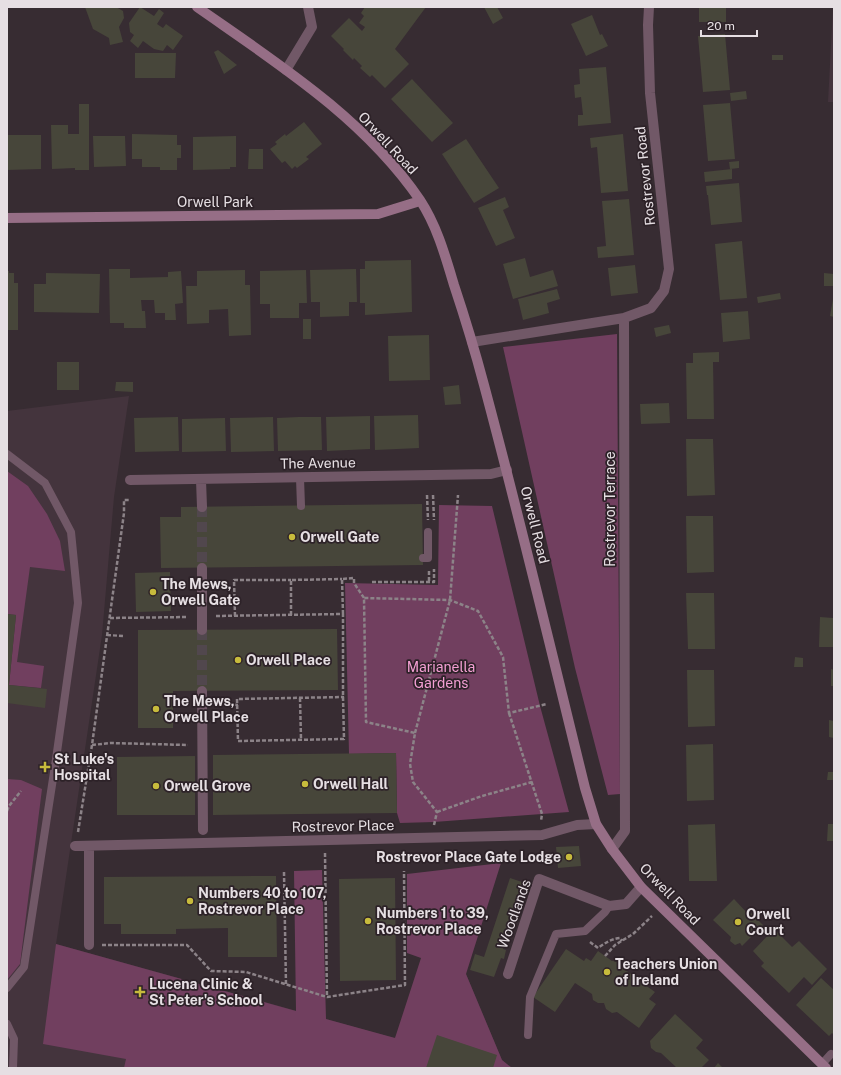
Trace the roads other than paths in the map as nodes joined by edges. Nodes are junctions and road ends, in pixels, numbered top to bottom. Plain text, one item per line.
1 (197, 7) edge
2 (308, 7) edge
3 (649, 7) edge
4 (286, 70) junction
5 (420, 202) junction
6 (7, 218) edge
7 (624, 318) junction
8 (472, 342) junction
9 (7, 454) edge
10 (507, 470) junction
11 (300, 478) junction
12 (130, 480) dead end
13 (201, 480) junction
14 (301, 506) dead end
15 (202, 507) tunnel mouth
16 (428, 532) dead end
17 (423, 558) dead end
18 (202, 568) tunnel mouth
19 (202, 630) tunnel mouth
20 (202, 691) tunnel mouth
21 (596, 824) junction
22 (203, 830) dead end
23 (75, 846) road end
24 (89, 846) junction
25 (612, 850) junction
26 (641, 887) junction
27 (609, 906) junction
28 (89, 945) road end
29 (508, 974) dead end
30 (7, 988) edge
31 (7, 1024) edge
32 (528, 1035) dead end
33 (831, 1054) dead end
34 (824, 1066) edge
35 (13, 1068) edge

1 - 4 street, Orwell Road
2 - 4 street
3 - 7 street, Rostrevor Road
4 - 5 street, Orwell Road
5 - 6 street, Orwell Park
5 - 8 street, Orwell Road
7 - 8 street
7 - 25 street, Rostrevor Terrace
8 - 10 street, Orwell Road
9 - 30 lane
10 - 11 street, The Avenue
10 - 21 street, Orwell Road
11 - 13 street, The Avenue
11 - 14 lane
12 - 13 street, The Avenue
13 - 15 street
16 - 17 lane
18 - 19 street
20 - 22 street
21 - 24 street, Rostrevor Place
21 - 25 street, Orwell Road
23 - 24 street, Rostrevor Place
24 - 28 street
25 - 26 street, Orwell Road
26 - 27 street
26 - 34 street, Orwell Road
27 - 29 street, Woodlands
27 - 32 lane
31 - 35 lane
33 - 34 lane

